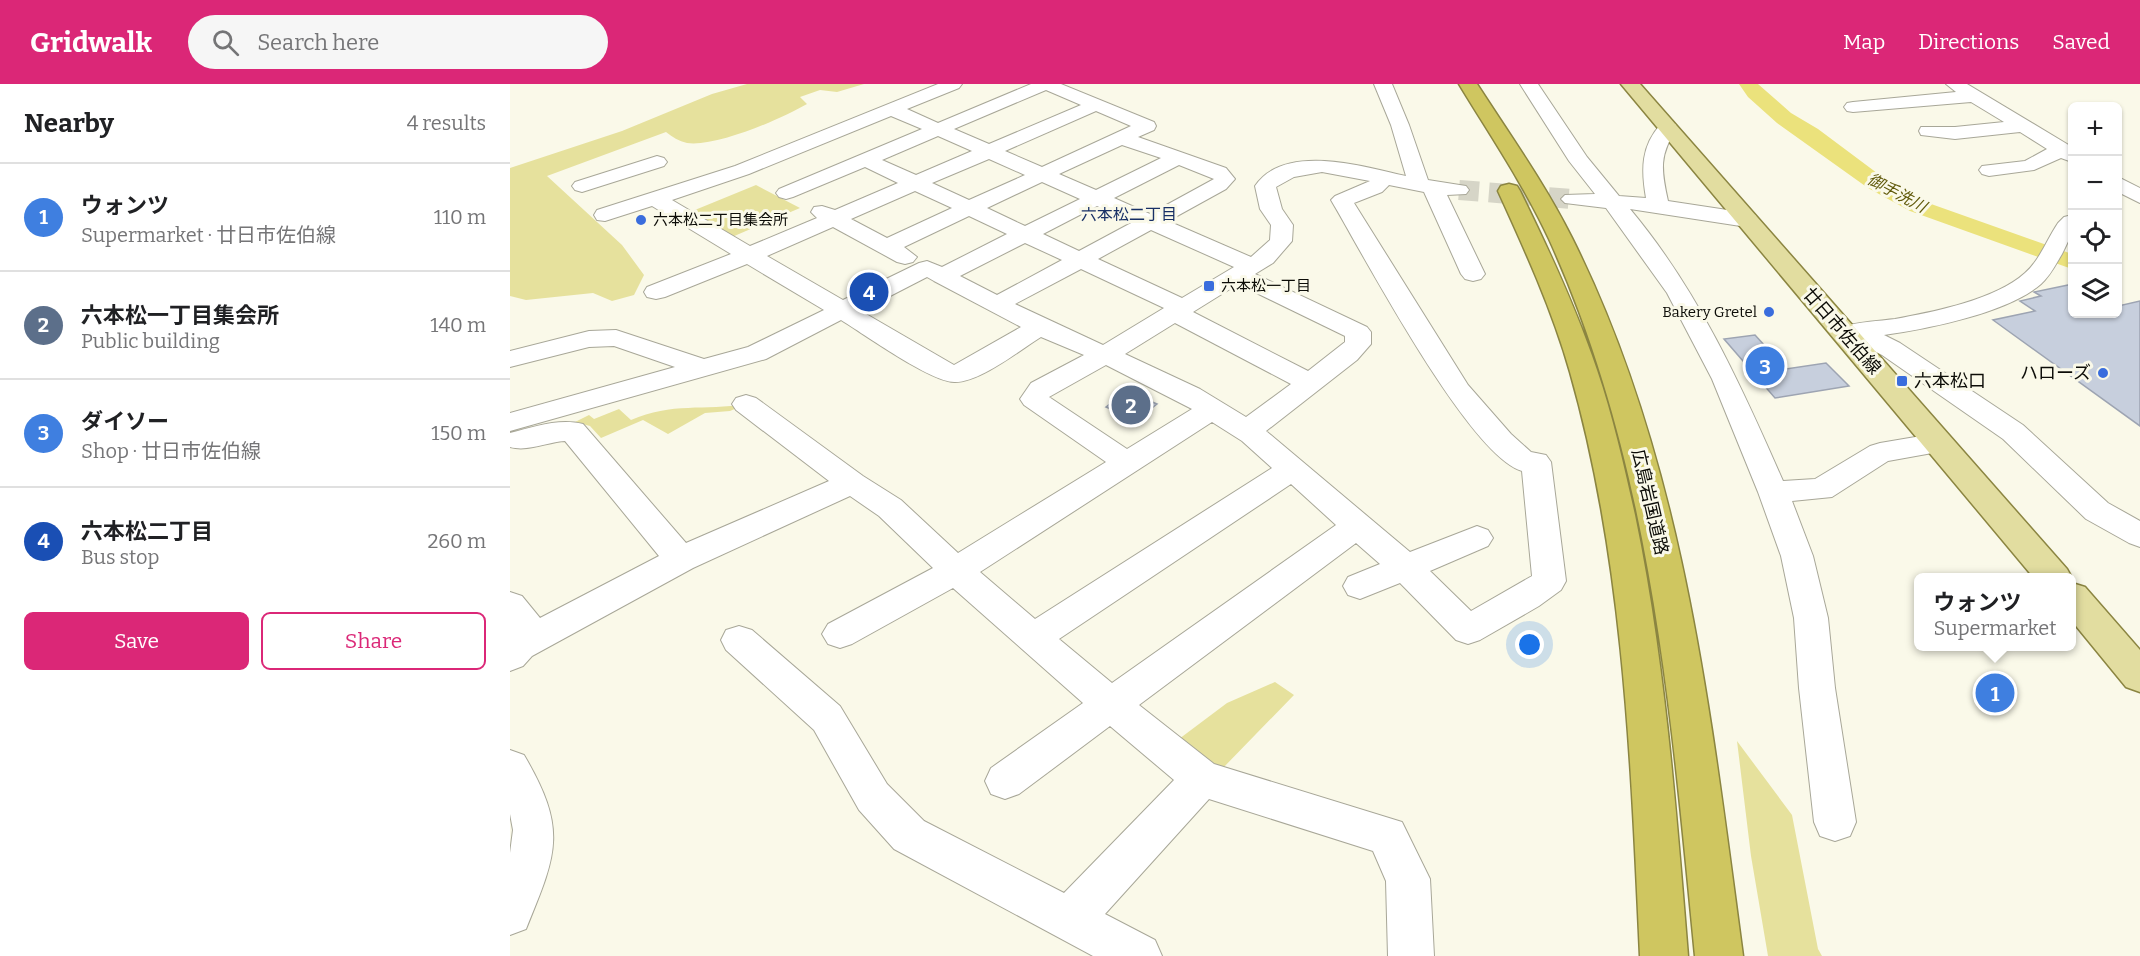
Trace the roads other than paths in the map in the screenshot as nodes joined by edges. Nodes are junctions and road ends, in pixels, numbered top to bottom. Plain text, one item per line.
1 (953, 84) edge
2 (1046, 84) edge
3 (1383, 84) edge
4 (1448, 84) edge
5 (1468, 84) edge
6 (1529, 84) edge
7 (1630, 84) edge
8 (1921, 84) edge
9 (1927, 84) edge
10 (1955, 84) edge
11 (1974, 96) junction
12 (1096, 105) junction
13 (1853, 107) dead end
14 (891, 109) junction
15 (2024, 126) junction
16 (1668, 128) junction
17 (938, 130) junction
18 (1928, 131) dead end
19 (791, 134) dead end
20 (1121, 138) junction
21 (810, 142) junction
22 (636, 148) dead end
23 (988, 152) junction
24 (2066, 152) edge
25 (1177, 158) junction
26 (866, 160) junction
27 (657, 162) junction
28 (742, 170) junction
29 (1989, 170) dead end
30 (1041, 175) junction
31 (1383, 177) junction
32 (916, 183) junction
33 (582, 186) dead end
34 (692, 186) junction
35 (2122, 186) edge
36 (1426, 187) junction
37 (1459, 190) tunnel mouth
38 (786, 194) junction
39 (2140, 197) edge
40 (655, 198) junction
41 (1095, 199) junction
42 (1572, 199) tunnel mouth
43 (1612, 202) junction
44 (2140, 202) edge
45 (1659, 206) junction
46 (969, 208) junction
47 (2122, 208) edge
48 (605, 215) dead end
49 (834, 219) junction
50 (1747, 220) junction
51 (1149, 223) junction
52 (2068, 229) edge
53 (1024, 234) junction
54 (886, 247) junction
55 (749, 255) junction
56 (1079, 260) junction
57 (1245, 270) junction
58 (934, 272) junction
59 (1473, 274) dead end
60 (656, 292) dead end
61 (998, 304) junction
62 (843, 310) junction
63 (1179, 310) junction
64 (1040, 327) junction
65 (1850, 331) junction
66 (1105, 355) junction
67 (510, 359) edge
68 (703, 368) junction
69 (1310, 383) junction
70 (746, 404) dead end
71 (1212, 409) junction
72 (510, 422) edge
73 (1247, 431) junction
74 (510, 443) edge
75 (1939, 443) junction
76 (1126, 463) junction
77 (1292, 469) junction
78 (852, 483) junction
79 (1773, 492) junction
80 (1357, 526) junction
81 (2140, 535) edge
82 (1477, 538) dead end
83 (681, 560) junction
84 (1405, 567) junction
85 (956, 571) junction
86 (2051, 573) edge
87 (1360, 586) dead end
88 (2076, 602) edge
89 (510, 605) edge
90 (840, 634) dead end
91 (1035, 637) junction
92 (740, 640) dead end
93 (522, 647) edge
94 (2140, 676) edge
95 (1110, 704) junction
96 (510, 768) edge
97 (1202, 778) junction
98 (1005, 781) dead end
99 (1835, 822) dead end
100 (510, 913) edge
101 (1070, 919) junction
102 (1139, 956) edge
103 (1411, 956) edge
104 (1664, 956) edge
105 (1719, 956) edge

1 - 14 street
2 - 12 street
2 - 17 street
3 - 36 street
4 - 104 highway, 広島岩国道路
5 - 105 highway, 広島岩国道路
6 - 43 street
7 - 16 main road, 廿日市佐伯線
8 - 9 street
10 - 11 street
11 - 13 street
11 - 15 street
12 - 20 street
12 - 23 street
14 - 17 street
14 - 21 street
15 - 18 street
15 - 24 street
16 - 45 street
16 - 50 main road, 廿日市佐伯線
17 - 23 street
17 - 26 street
19 - 21 street
20 - 25 street
20 - 30 street
21 - 28 street
22 - 27 street
23 - 30 street
23 - 32 street
24 - 29 street
25 - 41 street
25 - 51 street
26 - 32 street
26 - 38 street
27 - 33 street
27 - 34 street
28 - 34 street
28 - 38 street
30 - 41 street
30 - 46 street
31 - 36 street
31 - 57 street
31 - 84 street
32 - 46 street
32 - 49 street
34 - 40 street
35 - 39 street
36 - 37 street
36 - 59 street
38 - 49 street
40 - 48 street
40 - 55 street
41 - 51 street
41 - 53 street
42 - 43 street
43 - 45 street
43 - 79 street
44 - 47 street
45 - 50 street
46 - 53 street
46 - 54 street
49 - 54 street
49 - 55 street
50 - 65 main road, 廿日市佐伯線
51 - 56 street
51 - 57 street
52 - 65 street
53 - 56 street
53 - 58 street
54 - 58 street
55 - 60 street
55 - 62 street
56 - 61 street
56 - 63 street
57 - 63 street
57 - 69 street
58 - 61 street
58 - 62 street
61 - 64 street
62 - 64 street
62 - 68 street
63 - 66 street
63 - 69 street
64 - 66 street
65 - 75 main road, 廿日市佐伯線
65 - 81 street
66 - 71 street
66 - 76 street
67 - 68 street
68 - 72 street
69 - 73 street
70 - 78 street
71 - 73 street
71 - 76 street
73 - 77 street
74 - 83 street
75 - 79 street
75 - 86 main road, 廿日市佐伯線
76 - 85 street
77 - 80 street
77 - 91 street
78 - 83 street
78 - 85 street
79 - 99 street
80 - 84 street
80 - 95 street
82 - 84 street
83 - 93 street
84 - 87 street
85 - 90 street
85 - 91 street
88 - 94 main road
89 - 93 street
91 - 95 street
92 - 101 street
95 - 97 street
95 - 98 street
96 - 100 street
97 - 101 street
97 - 103 street
101 - 102 street

